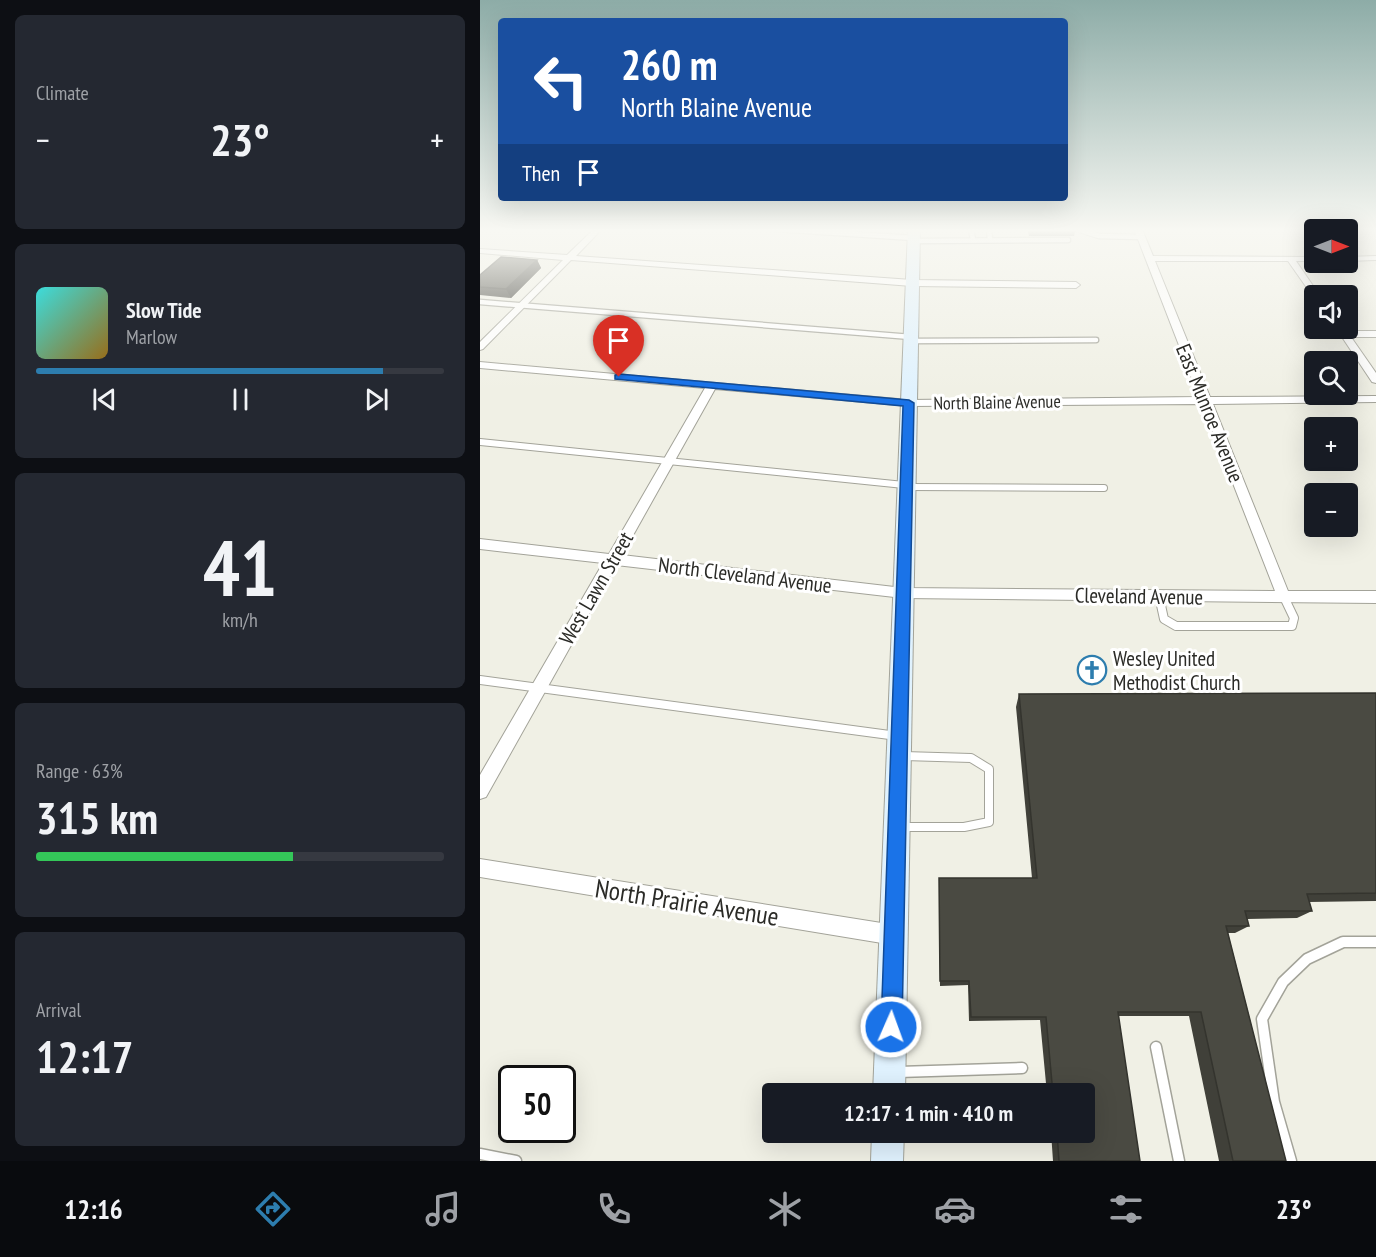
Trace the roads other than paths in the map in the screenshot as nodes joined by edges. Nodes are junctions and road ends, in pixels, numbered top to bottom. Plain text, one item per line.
1 (544, 283) edge
2 (912, 283) edge
3 (927, 283) edge
4 (1160, 283) edge
5 (1076, 285) dead end
6 (480, 302) edge
7 (522, 305) junction
8 (1358, 332) edge
9 (1376, 334) edge
10 (911, 339) junction
11 (1347, 339) edge
12 (1096, 340) dead end
13 (480, 347) edge
14 (480, 365) edge
15 (1376, 380) edge
16 (712, 385) junction
17 (1376, 399) edge
18 (1204, 400) junction
19 (909, 403) junction
20 (480, 442) edge
21 (668, 461) junction
22 (906, 486) junction
23 (1104, 488) dead end
24 (480, 544) edge
25 (612, 560) junction
26 (903, 593) junction
27 (1159, 596) junction
28 (1284, 597) junction
29 (1376, 597) edge
30 (480, 680) edge
31 (539, 688) junction
32 (899, 746) junction
33 (480, 791) edge
34 (896, 828) junction
35 (480, 868) edge
36 (894, 936) junction
37 (1376, 942) edge
38 (1156, 1047) dead end
39 (1022, 1068) dead end
40 (890, 1083) edge
41 (888, 1143) edge
42 (480, 1154) edge
43 (516, 1161) edge
44 (887, 1161) edge
45 (1179, 1161) edge
46 (1291, 1161) edge

1 - 7 street
2 - 10 main road
3 - 5 street
4 - 18 street, East Munroe Avenue
6 - 7 lane
7 - 10 lane
7 - 13 street
8 - 9 street
10 - 12 lane
10 - 19 main road
11 - 15 street
14 - 16 street, North Blaine Avenue
16 - 19 street, North Blaine Avenue
16 - 21 street, West Lawn Street
17 - 18 street, North Blaine Avenue
18 - 19 street, North Blaine Avenue
18 - 28 street, East Munroe Avenue
19 - 22 main road
20 - 21 lane
21 - 22 lane
21 - 25 street, West Lawn Street
22 - 23 lane
22 - 26 main road
24 - 25 street, North Cleveland Avenue
25 - 26 street, North Cleveland Avenue
25 - 31 street, West Lawn Street
26 - 27 street, Cleveland Avenue
26 - 32 main road
27 - 28 street, Cleveland Avenue
27 - 28 lane
28 - 29 street, Cleveland Avenue
30 - 31 lane
31 - 32 lane
31 - 33 street, West Lawn Street
32 - 34 main road
32 - 34 lane
34 - 36 main road
35 - 36 street, North Prairie Avenue
36 - 40 main road
37 - 46 lane
38 - 45 lane
39 - 40 lane
41 - 44 main road
42 - 43 lane

